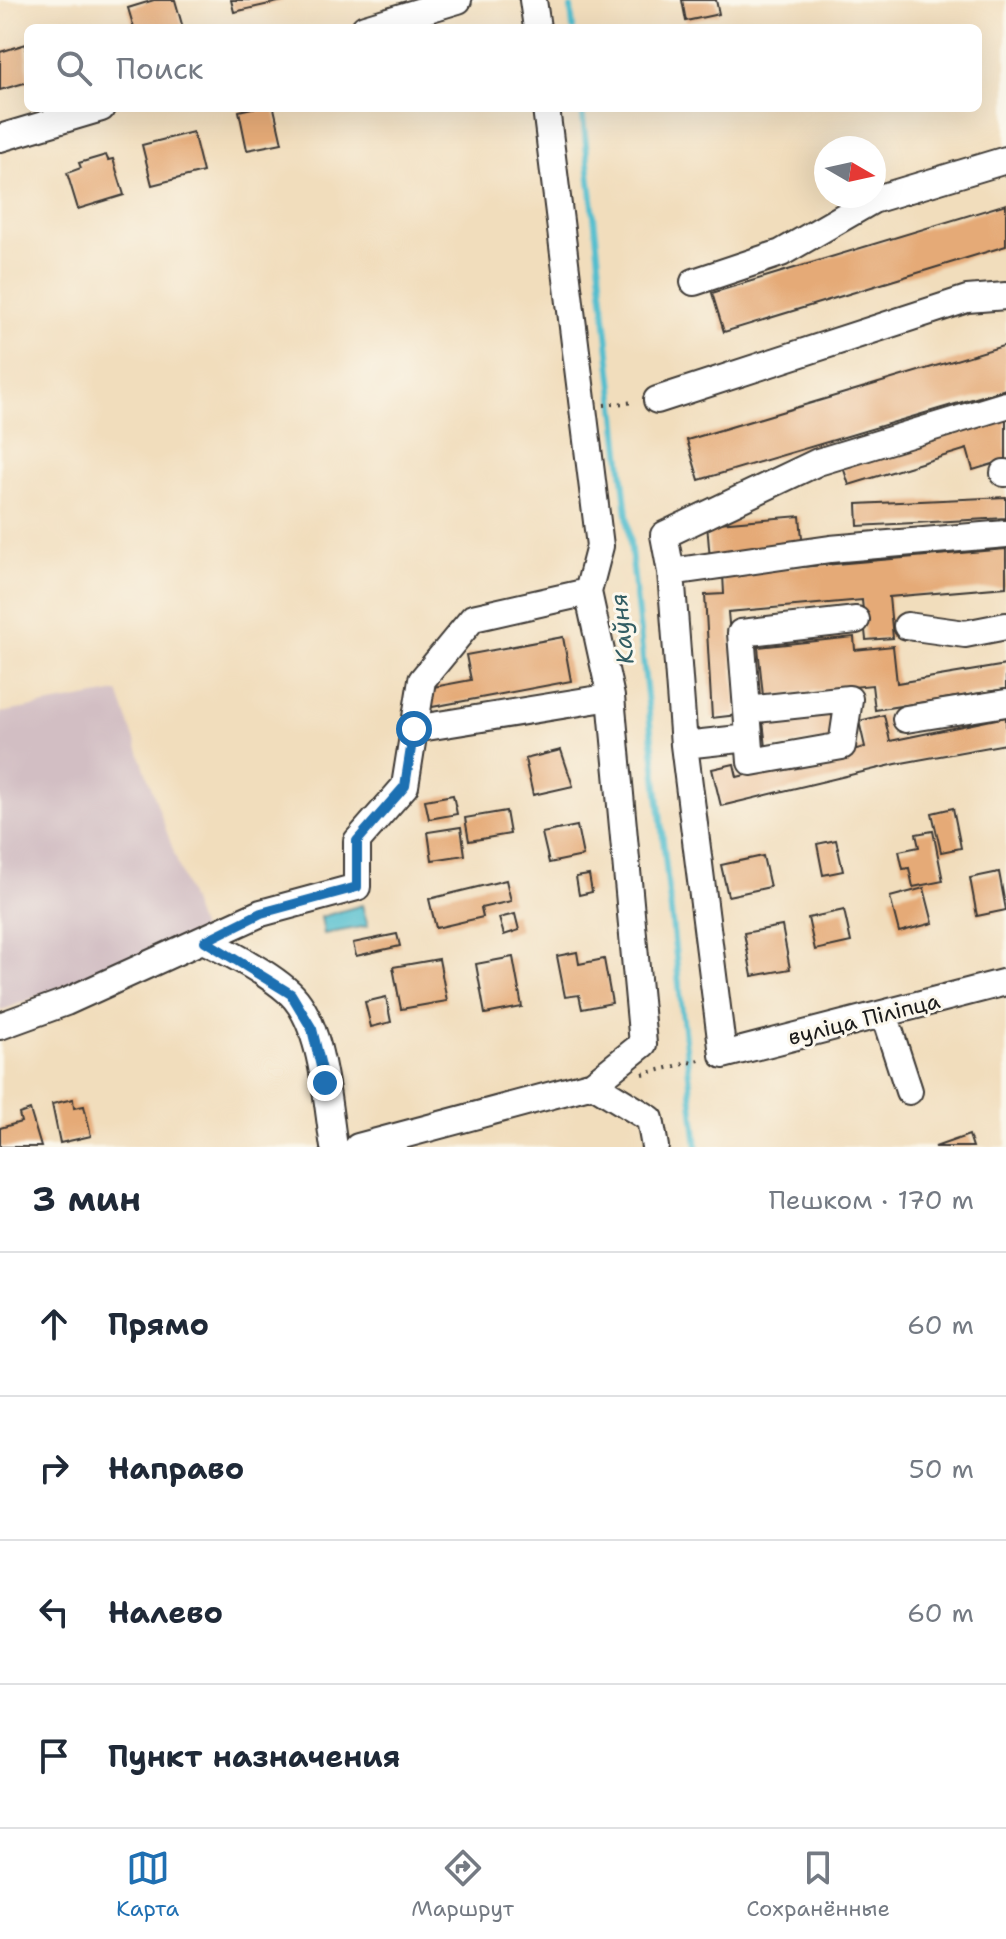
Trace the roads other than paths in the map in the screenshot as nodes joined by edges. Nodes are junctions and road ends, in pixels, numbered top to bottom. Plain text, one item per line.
1 (458, 0) edge
2 (533, 0) edge
3 (378, 24) edge
4 (536, 24) edge
5 (88, 112) edge
6 (546, 112) edge
7 (0, 138) edge
8 (1006, 160) edge
9 (694, 282) dead end
10 (1006, 296) edge
11 (657, 400) dead end
12 (1006, 405) edge
13 (1006, 534) edge
14 (671, 572) junction
15 (588, 592) junction
16 (856, 620) dead end
17 (907, 626) dead end
18 (1006, 626) edge
19 (611, 697) junction
20 (1006, 703) edge
21 (747, 710) junction
22 (906, 719) dead end
23 (414, 729) junction
24 (749, 738) junction
25 (684, 745) junction
26 (205, 941) junction
27 (1006, 982) edge
28 (884, 1014) junction
29 (0, 1026) edge
30 (593, 1084) junction
31 (909, 1091) dead end
32 (334, 1147) edge
33 (358, 1147) edge
34 (655, 1147) edge

1 - 3 street
2 - 4 street
5 - 7 street
6 - 15 street
8 - 9 street
10 - 11 street
12 - 14 street
13 - 14 street
14 - 25 street
15 - 19 street
15 - 23 street
16 - 21 street
17 - 18 street
19 - 23 street
19 - 30 street
20 - 22 street
21 - 24 street
21 - 24 street
23 - 26 street
24 - 25 street
25 - 28 street, вуліца Піліпца
26 - 29 street
26 - 32 street
27 - 28 street, вуліца Піліпца
28 - 31 street
30 - 33 street
30 - 34 street

